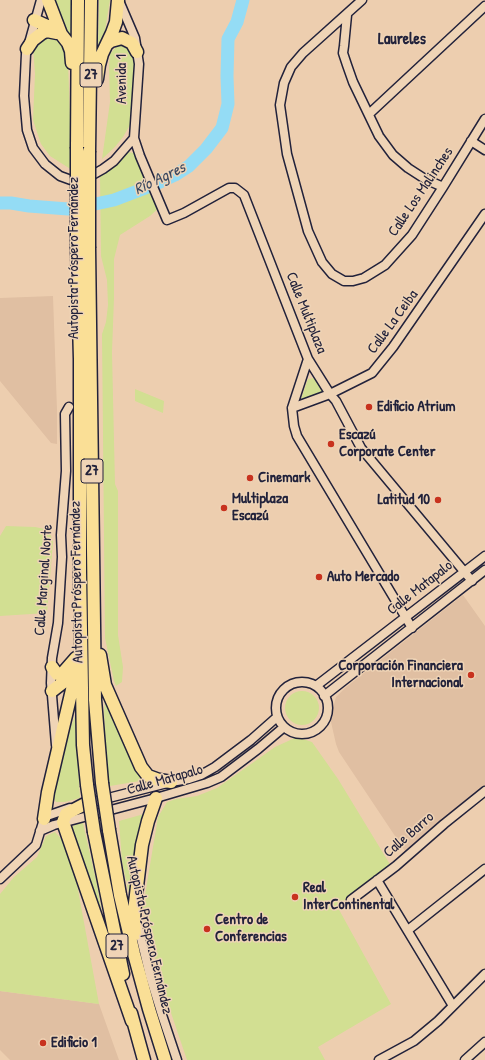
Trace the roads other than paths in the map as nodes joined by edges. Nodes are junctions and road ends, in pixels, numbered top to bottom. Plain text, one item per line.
1 (41, 0) edge
2 (48, 0) edge
3 (78, 0) edge
4 (92, 0) edge
5 (119, 0) edge
6 (362, 0) edge
7 (485, 6) edge
8 (347, 15) junction
9 (34, 20) junction
10 (60, 34) junction
11 (107, 44) junction
12 (27, 49) junction
13 (137, 52) junction
14 (369, 114) junction
15 (485, 119) edge
16 (77, 132) junction
17 (134, 138) junction
18 (471, 142) junction
19 (90, 146) junction
20 (485, 150) edge
21 (123, 152) junction
22 (142, 159) junction
23 (443, 187) junction
24 (485, 214) edge
25 (83, 248) junction
26 (308, 359) junction
27 (330, 394) junction
28 (69, 407) dead end
29 (292, 408) junction
30 (485, 556) edge
31 (485, 570) edge
32 (465, 571) junction
33 (80, 572) junction
34 (472, 580) junction
35 (93, 602) junction
36 (406, 618) junction
37 (412, 628) junction
38 (76, 658) junction
39 (52, 667) junction
40 (75, 673) junction
41 (316, 686) junction
42 (52, 691) junction
43 (324, 696) junction
44 (277, 717) junction
45 (284, 727) junction
46 (57, 755) junction
47 (171, 782) junction
48 (485, 791) edge
49 (156, 798) junction
50 (85, 804) joint
51 (54, 820) junction
52 (485, 868) edge
53 (0, 879) edge
54 (377, 880) junction
55 (351, 900) dead end
56 (135, 903) junction
57 (408, 930) junction
58 (485, 974) edge
59 (453, 1006) junction
60 (149, 1009) junction
61 (132, 1021) junction
62 (485, 1042) edge
63 (144, 1060) edge
64 (165, 1060) edge
65 (177, 1060) edge
66 (379, 1060) edge
67 (465, 1060) edge

1 - 9 street
2 - 10 highway
3 - 16 highway, Autopista Próspero Fernández / 27
4 - 19 highway, Autopista Próspero Fernández / 27
5 - 11 highway
5 - 13 street, Avenida 1
6 - 8 street, Calle Los Malinches
7 - 14 street
8 - 14 street
8 - 23 street, Calle Los Malinches
9 - 10 highway
9 - 12 street
10 - 12 highway
10 - 16 highway
11 - 13 highway
11 - 19 highway
12 - 21 street
13 - 17 street, Avenida 1
14 - 23 street
15 - 18 street, Calle Los Malinches
16 - 25 highway, Autopista Próspero Fernández / 27, bridge
17 - 21 street
17 - 22 street, Calle Multiplaza
18 - 20 street
18 - 23 street, Calle Los Malinches
19 - 25 highway, Autopista Próspero Fernández / 27, bridge
21 - 22 street
22 - 26 street, Calle Multiplaza
24 - 27 street, Calle La Ceiba
25 - 33 highway, Autopista Próspero Fernández / 27
25 - 35 highway, Autopista Próspero Fernández / 27
26 - 27 street, Calle Multiplaza
26 - 29 street
27 - 29 street, Calle La Ceiba
27 - 32 street, Calle Multiplaza
28 - 39 street, Calle Marginal Norte
29 - 36 street
30 - 32 street, Calle Matapalo
31 - 34 street, Calle Matapalo
32 - 34 street, Calle Multiplaza
32 - 36 street, Calle Matapalo
33 - 38 highway
33 - 61 highway, Autopista Próspero Fernández / 27, bridge
34 - 37 street, Calle Matapalo
35 - 47 highway
35 - 60 highway, Autopista Próspero Fernández / 27, bridge
36 - 37 street
36 - 41 street, Calle Matapalo
37 - 43 street, Calle Matapalo
38 - 39 highway
38 - 40 highway
39 - 42 street, Calle Marginal Norte
40 - 42 highway
40 - 46 highway
41 - 43 street
41 - 44 street
42 - 46 street, Calle Marginal Norte
43 - 45 street
44 - 45 street
44 - 47 street, Calle Matapalo
45 - 49 street, Calle Matapalo
46 - 51 highway
47 - 50 street, Calle Matapalo
48 - 54 street, Calle Barro
49 - 51 street, Calle Matapalo
49 - 56 highway
50 - 51 highway
51 - 53 street
51 - 61 highway
52 - 57 street
54 - 55 street, Calle Barro
54 - 57 street
56 - 60 highway
56 - 65 street
57 - 59 street
58 - 59 street
59 - 66 street
60 - 64 highway, Autopista Próspero Fernández / 27
61 - 63 highway, Autopista Próspero Fernández / 27
62 - 67 street

